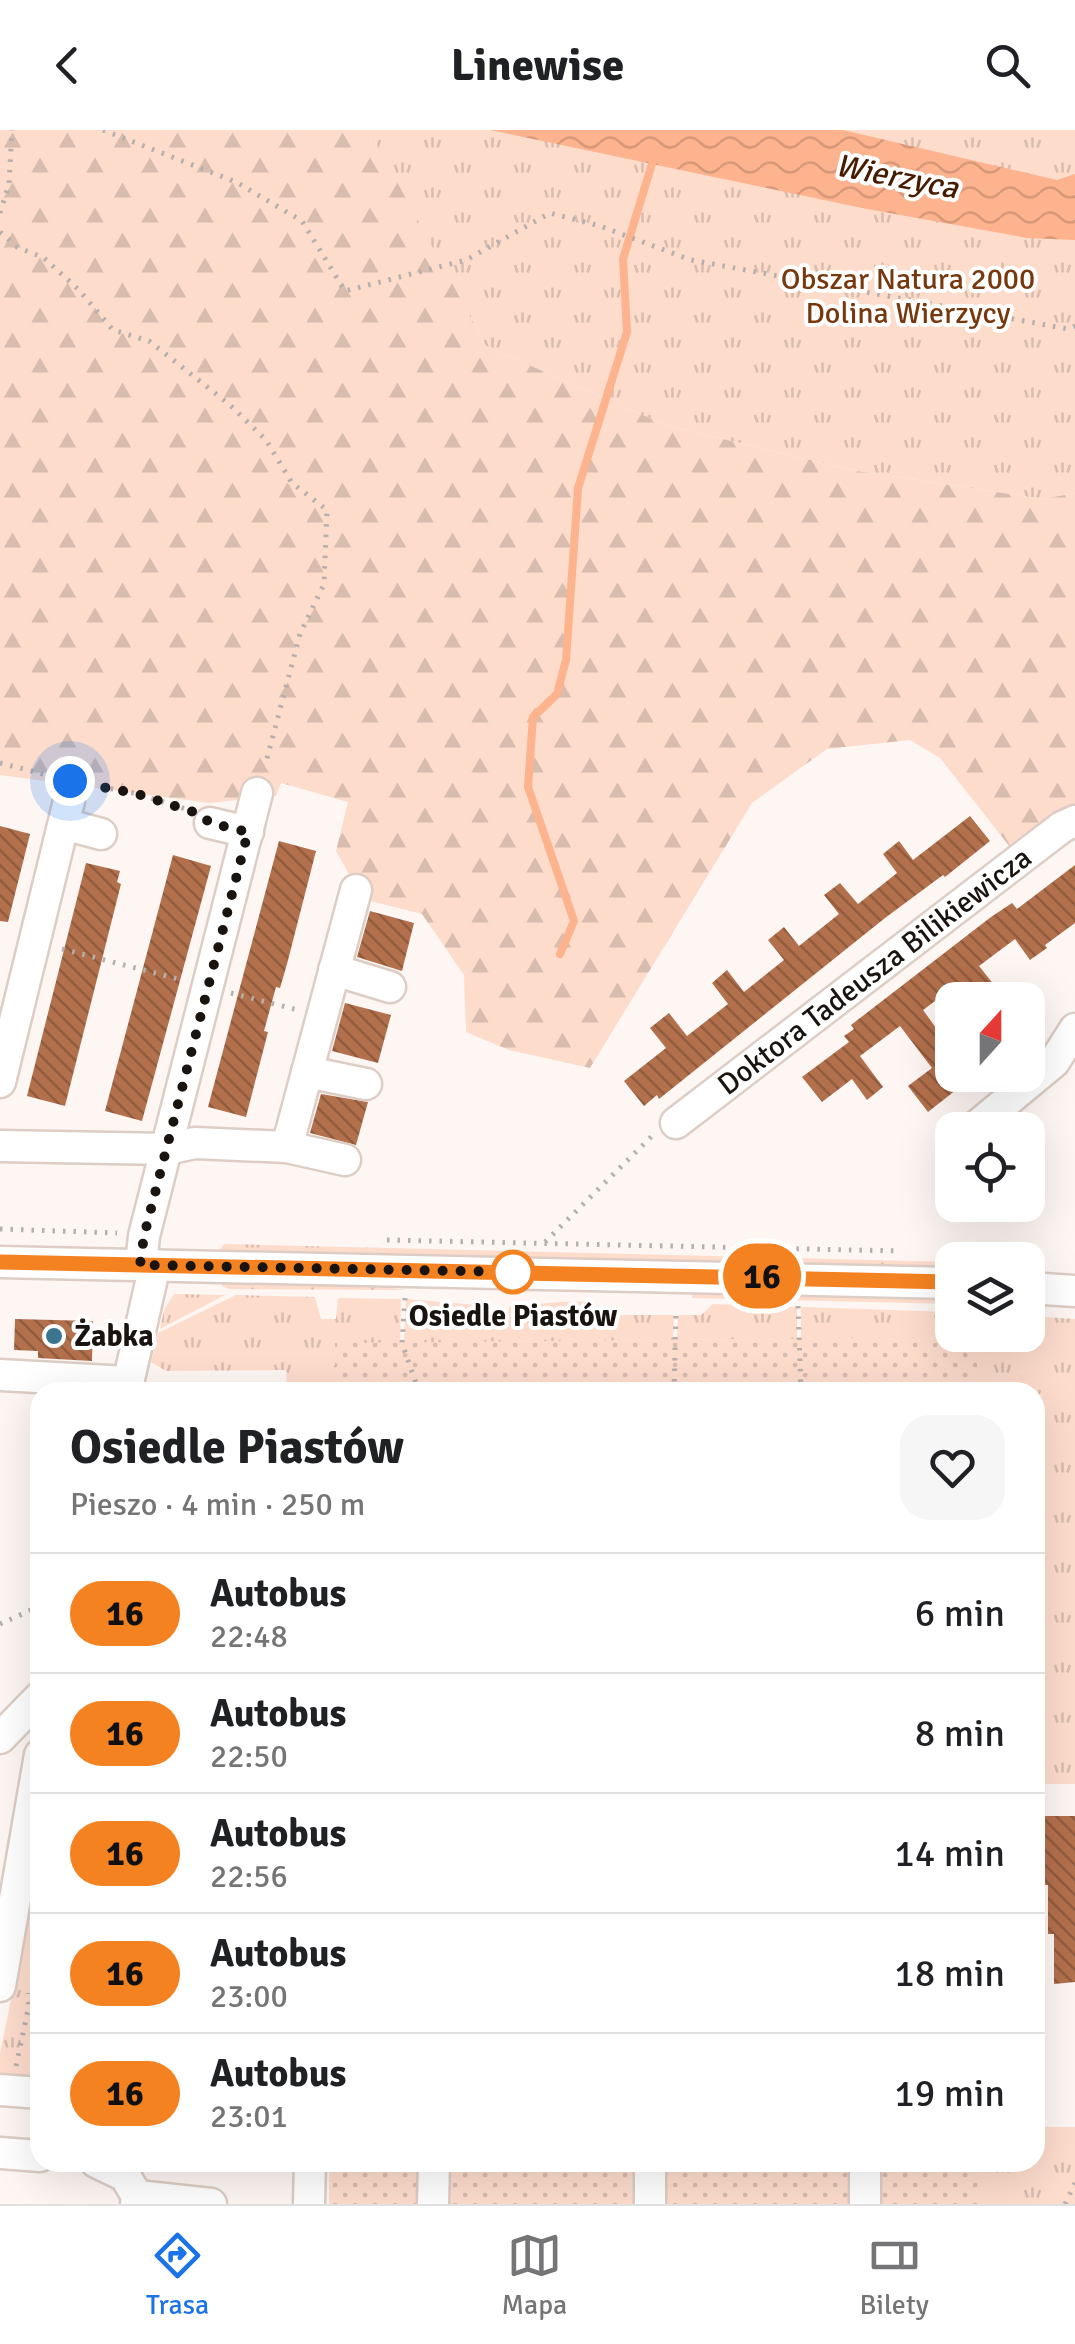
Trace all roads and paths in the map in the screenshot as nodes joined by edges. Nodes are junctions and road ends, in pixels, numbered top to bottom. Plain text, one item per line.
1 (12, 130) edge
2 (103, 130) edge
3 (0, 212) edge
4 (0, 232) edge
5 (1075, 326) edge
6 (0, 763) edge
7 (258, 794) joint
8 (72, 798) junction
9 (1075, 821) edge
10 (210, 823) joint
11 (248, 832) junction
12 (101, 834) dead end
13 (356, 890) dead end
14 (334, 970) junction
15 (390, 987) dead end
16 (1075, 1029) edge
17 (307, 1072) junction
18 (0, 1082) edge
19 (366, 1084) dead end
20 (994, 1112) edge
21 (676, 1123) joint
22 (0, 1146) edge
23 (287, 1147) junction
24 (167, 1149) junction
25 (345, 1160) dead end
26 (544, 1242) dead end
27 (0, 1262) edge
28 (148, 1265) junction
29 (935, 1282) edge
30 (1045, 1289) edge
31 (1075, 1291) edge
32 (404, 1296) dead end
33 (798, 1303) dead end
34 (676, 1311) dead end
35 (0, 1375) edge
36 (74, 1382) edge
37 (128, 1382) edge
38 (416, 1382) edge
39 (674, 1382) edge
40 (801, 1382) edge
41 (30, 1610) edge
42 (0, 1624) edge
43 (30, 1707) edge
44 (0, 1738) edge
45 (30, 1844) edge
46 (14, 1986) edge
47 (17, 2092) edge
48 (0, 2153) edge
49 (30, 2155) edge
50 (117, 2172) edge
51 (310, 2172) edge
52 (434, 2172) edge
53 (650, 2172) edge
54 (865, 2172) edge
55 (1075, 2183) edge
56 (136, 2200) edge
57 (211, 2204) edge
58 (309, 2204) edge
59 (433, 2204) edge
60 (650, 2204) edge
61 (865, 2204) edge
62 (1065, 2204) edge

1 - 3 path
2 - 5 path
4 - 7 path
6 - 8 path
7 - 11 street
8 - 10 path
8 - 12 street
8 - 18 street
9 - 21 street, Doktora Tadeusza Bilikiewicza
10 - 11 street
11 - 24 street
13 - 14 street
14 - 15 street
14 - 17 street
16 - 20 street
17 - 19 street
17 - 23 street
21 - 26 path
22 - 24 street
23 - 24 street
23 - 25 street
24 - 28 street
27 - 28 street
28 - 29 street
28 - 37 street
30 - 31 street
32 - 38 path
33 - 40 path
34 - 39 path
35 - 36 street
41 - 42 path
43 - 44 street
45 - 46 street
46 - 47 path
48 - 49 street
50 - 56 street
51 - 58 street
52 - 59 street
53 - 60 street
54 - 61 street
55 - 62 path
56 - 57 street

